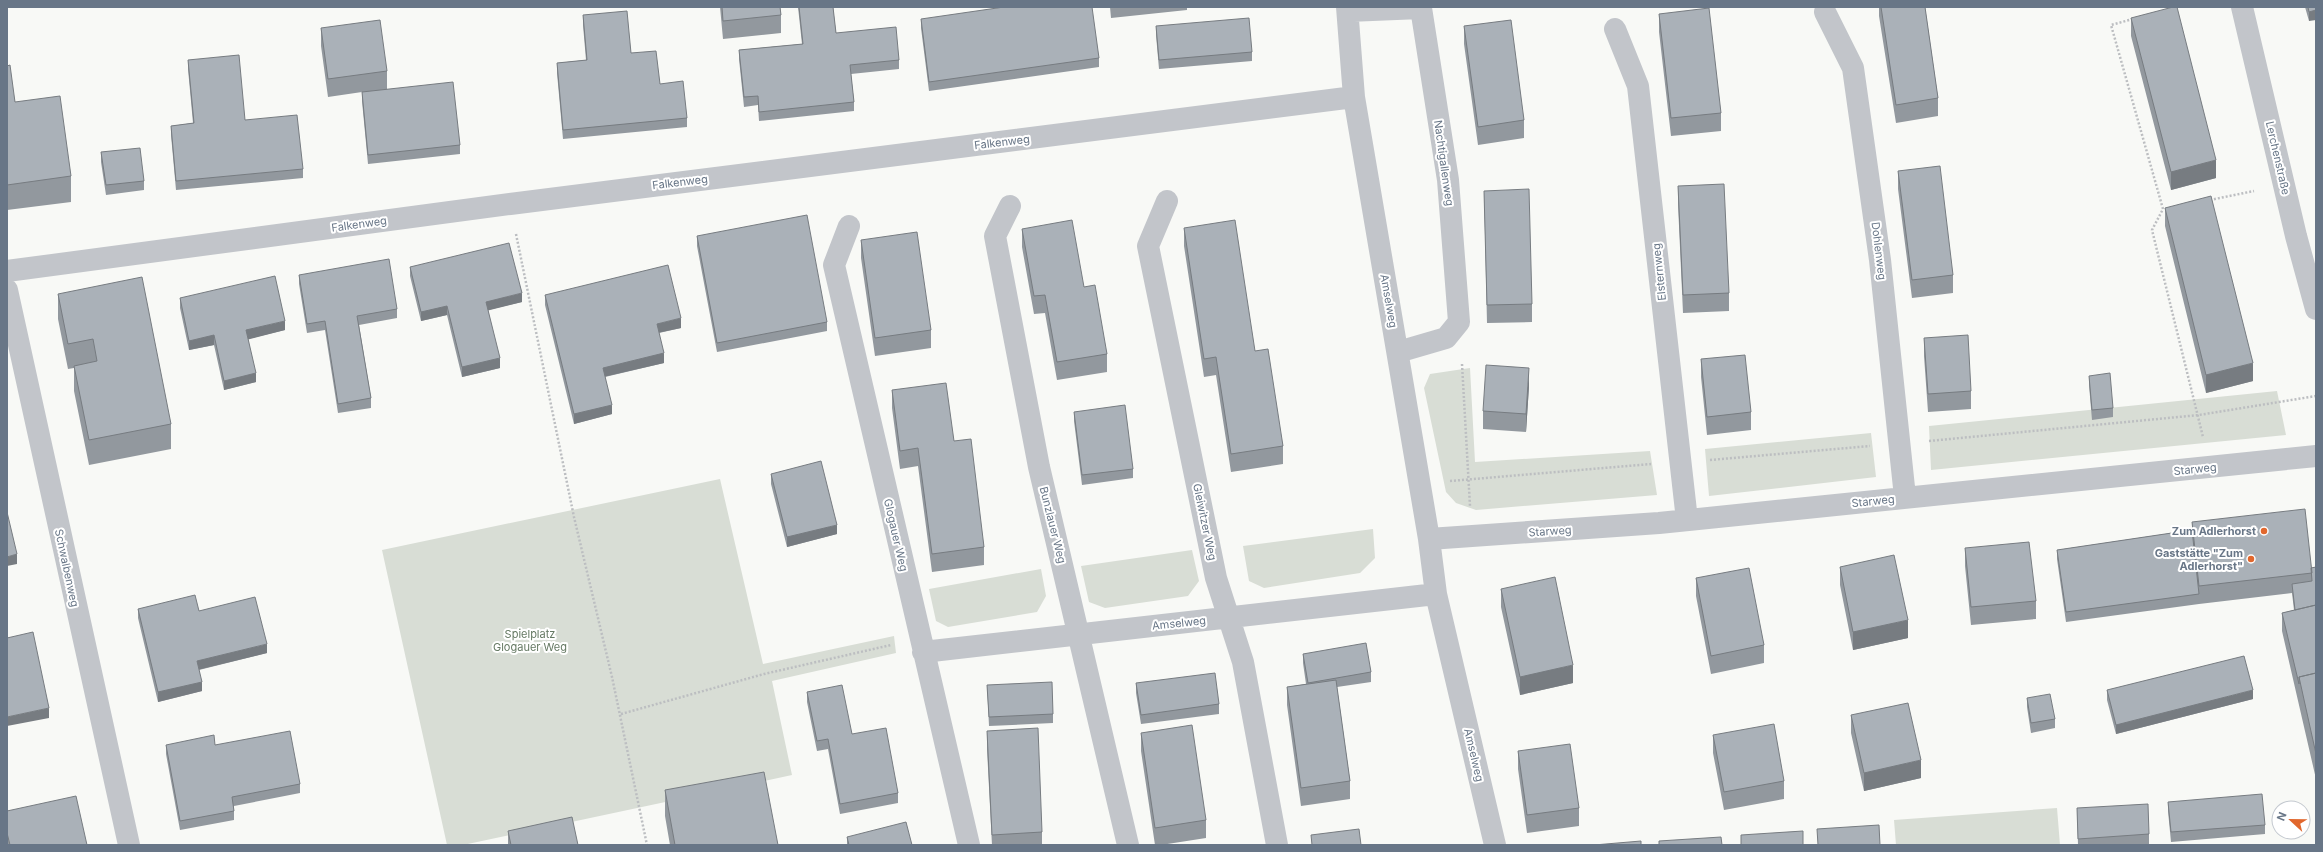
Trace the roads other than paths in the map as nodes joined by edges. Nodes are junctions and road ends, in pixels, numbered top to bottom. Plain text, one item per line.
1 (2242, 7) edge
2 (1348, 9) edge
3 (1825, 12) dead end
4 (1615, 29) dead end
5 (1354, 98) junction
6 (1167, 201) dead end
7 (1010, 206) dead end
8 (849, 226) dead end
9 (7, 271) edge
10 (7, 290) edge
11 (2316, 309) edge
12 (1398, 352) junction
13 (2316, 456) edge
14 (1905, 497) junction
15 (1687, 520) junction
16 (1429, 539) junction
17 (1436, 594) junction
18 (1230, 617) junction
19 (1080, 634) junction
20 (923, 652) junction
21 (129, 845) edge
22 (969, 845) edge
23 (1128, 845) edge
24 (1277, 845) edge
25 (1495, 845) edge

1 - 11 street, Lerchenstraße
2 - 5 street, Amselweg
2 - 12 street, Nachtigallenweg
3 - 14 street, Dohlenweg
4 - 15 street, Elsternweg
5 - 9 street, Falkenweg
5 - 12 street, Amselweg
6 - 18 street, Gleiwitzer Weg
7 - 19 street, Bunzlauer Weg
8 - 20 street, Glogauer Weg
10 - 21 street, Schwalbenweg
12 - 16 street, Amselweg
13 - 14 street, Starweg
14 - 15 street, Starweg
15 - 16 street, Starweg
16 - 17 street, Amselweg
17 - 18 street, Amselweg
17 - 25 street, Amselweg
18 - 19 street, Amselweg
18 - 24 street, Gleiwitzer Weg
19 - 20 street, Amselweg
19 - 23 street, Bunzlauer Weg
20 - 22 street, Glogauer Weg

